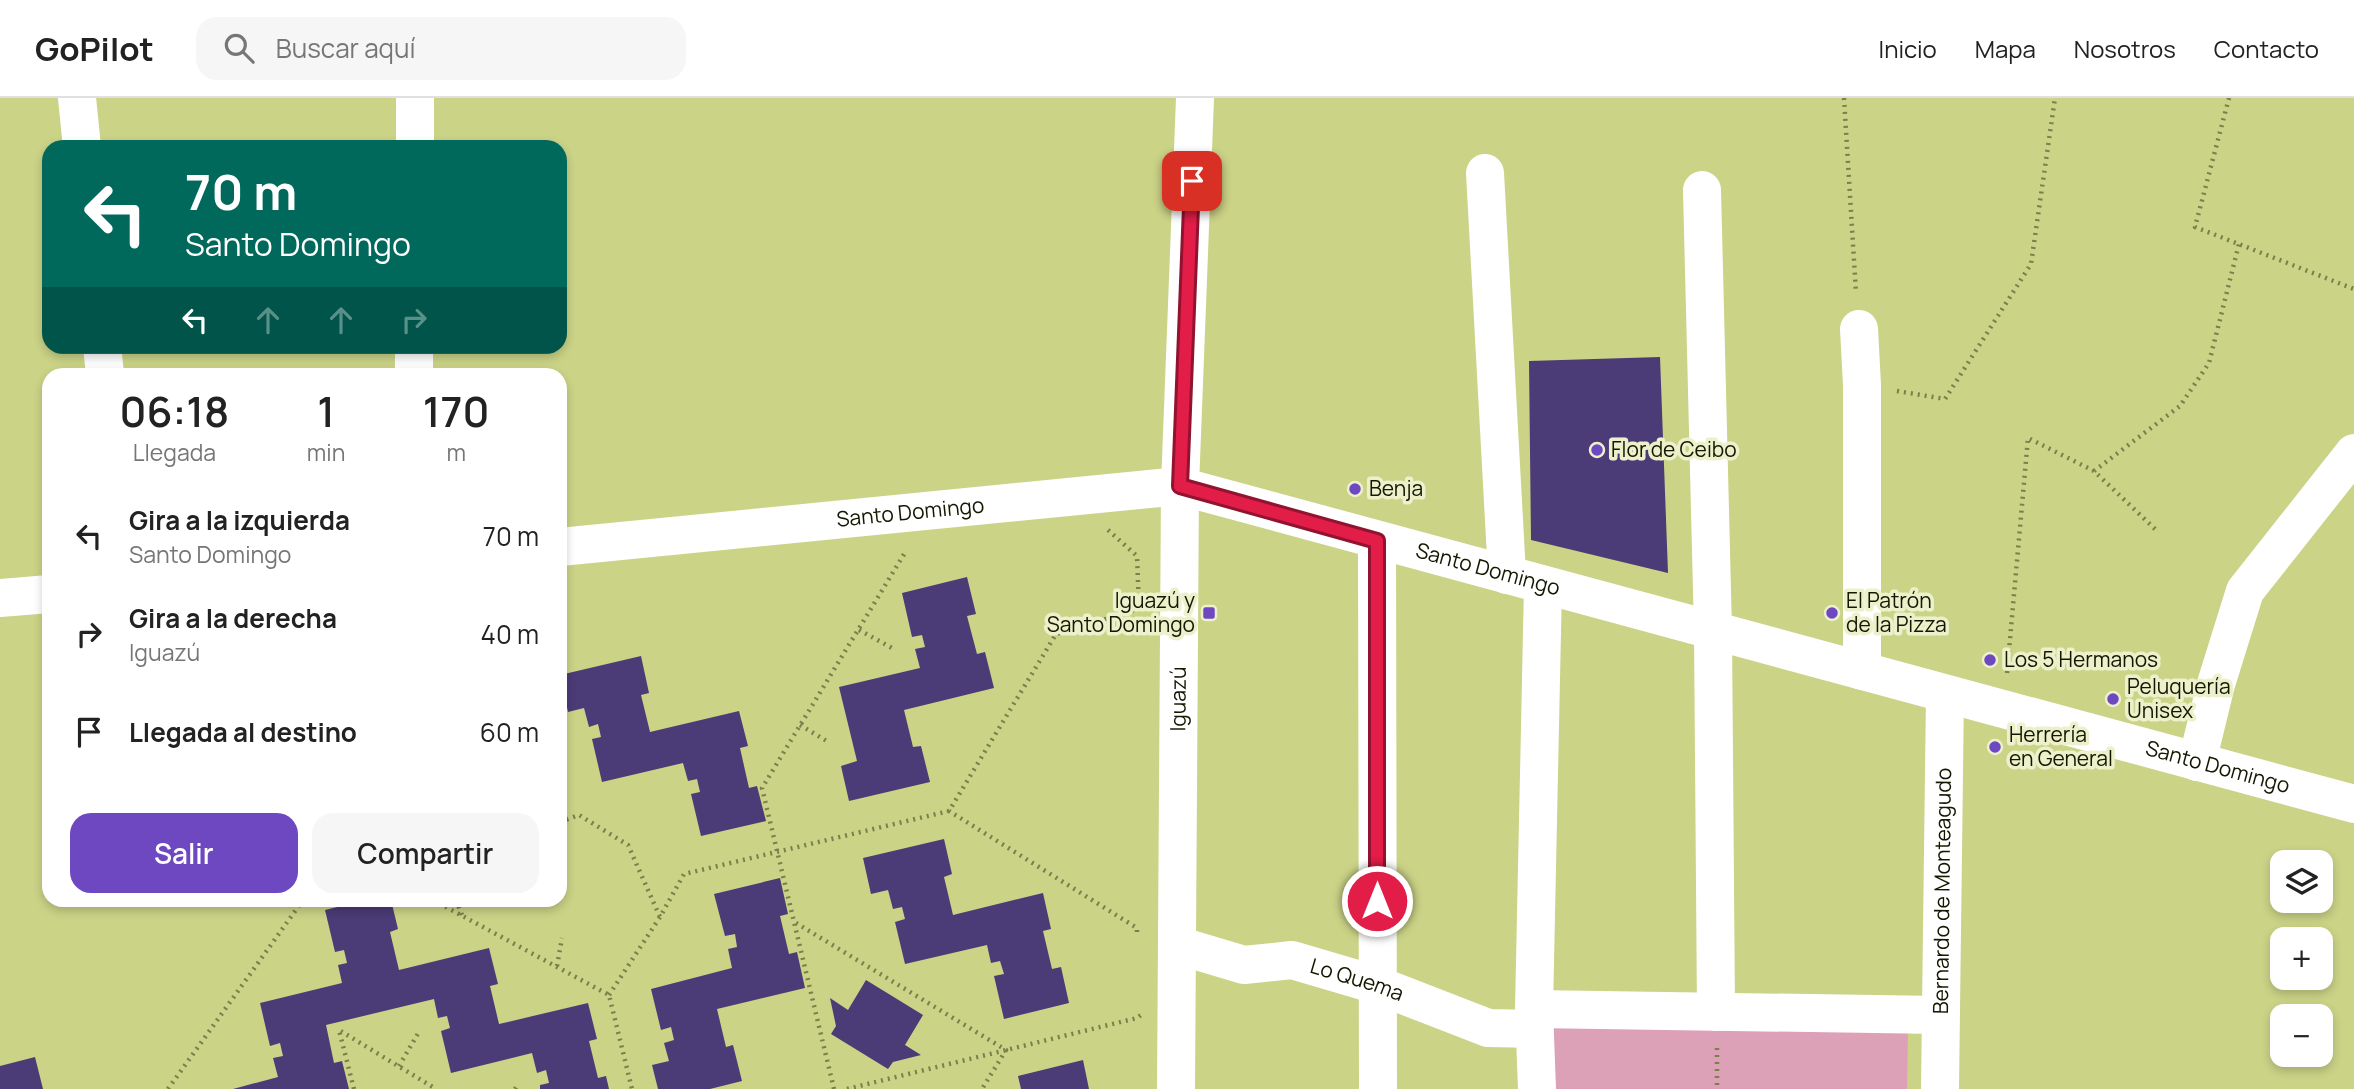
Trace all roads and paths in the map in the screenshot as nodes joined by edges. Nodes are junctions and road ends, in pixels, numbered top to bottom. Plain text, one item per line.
1 (77, 98) edge
2 (415, 98) edge
3 (1195, 98) edge
4 (1844, 98) edge
5 (2055, 98) edge
6 (2229, 98) edge
7 (81, 140) edge
8 (415, 140) edge
9 (1485, 173) dead end
10 (1702, 190) dead end
11 (2239, 244) junction
12 (2354, 289) edge
13 (1859, 329) joint
14 (1862, 385) junction
15 (2354, 453) edge
16 (2094, 471) junction
17 (1180, 486) junction
18 (1107, 529) dead end
19 (2155, 529) dead end
20 (1377, 541) junction
21 (567, 546) edge
22 (895, 548) dead end
23 (1525, 580) junction
24 (42, 595) edge
25 (0, 598) edge
26 (859, 629) junction
27 (1713, 631) junction
28 (894, 649) dead end
29 (1862, 671) junction
30 (1945, 694) junction
31 (2004, 709) junction
32 (800, 725) junction
33 (830, 743) dead end
34 (2197, 762) junction
35 (2354, 804) edge
36 (949, 811) junction
37 (567, 819) edge
38 (778, 851) junction
39 (298, 907) edge
40 (447, 907) edge
41 (459, 907) edge
42 (463, 915) junction
43 (660, 916) junction
44 (795, 922) junction
45 (562, 938) dead end
46 (1137, 941) dead end
47 (1177, 945) junction
48 (557, 967) junction
49 (1377, 985) junction
50 (1176, 991) junction
51 (609, 995) junction
52 (1137, 1005) dead end
53 (1716, 1012) junction
54 (1940, 1015) junction
55 (1137, 1018) junction
56 (1534, 1019) junction
57 (420, 1030) dead end
58 (1137, 1030) dead end
59 (1006, 1050) junction
60 (399, 1066) junction
61 (168, 1089) edge
62 (354, 1089) edge
63 (436, 1089) edge
64 (632, 1089) edge
65 (834, 1089) edge
66 (847, 1089) edge
67 (982, 1089) edge
68 (1176, 1089) edge
69 (1378, 1089) edge
70 (1537, 1089) edge
71 (1940, 1089) edge

1 - 7 street
2 - 8 street
3 - 17 street, Iguazú
4 - 13 path
5 - 14 path
6 - 11 path
9 - 23 street
10 - 27 street
11 - 12 path
11 - 16 path
13 - 14 street
14 - 29 street
15 - 34 street
16 - 19 path
16 - 31 path
17 - 20 street, Santo Domingo
17 - 21 street, Santo Domingo
17 - 47 street, Iguazú
18 - 36 path
20 - 23 street, Santo Domingo
20 - 49 street
22 - 26 path
23 - 27 street, Santo Domingo
23 - 56 street
24 - 25 street
26 - 28 path
26 - 32 path
27 - 29 street, Santo Domingo
27 - 53 street
29 - 30 street, Santo Domingo
30 - 31 street, Santo Domingo
30 - 54 street, Bernardo de Monteagudo
31 - 34 street, Santo Domingo
32 - 33 path
32 - 38 path
34 - 35 street, Santo Domingo
36 - 38 path
36 - 46 path
37 - 43 path
38 - 43 path
38 - 44 path
39 - 61 path
40 - 42 path
41 - 42 path
42 - 48 path
43 - 51 path
44 - 59 path
44 - 65 path
45 - 48 path
47 - 49 street, Lo Quema
47 - 50 street, Iguazú
48 - 51 path
49 - 56 street, Lo Quema
49 - 69 street
50 - 55 path
50 - 68 street, Iguazú
51 - 64 path
52 - 55 path
53 - 54 street, Lo Quema
53 - 56 street, Lo Quema
54 - 71 street, Bernardo de Monteagudo
55 - 58 path
55 - 59 path
56 - 70 street
57 - 60 path
59 - 66 path
59 - 67 path
60 - 62 path
60 - 63 path

